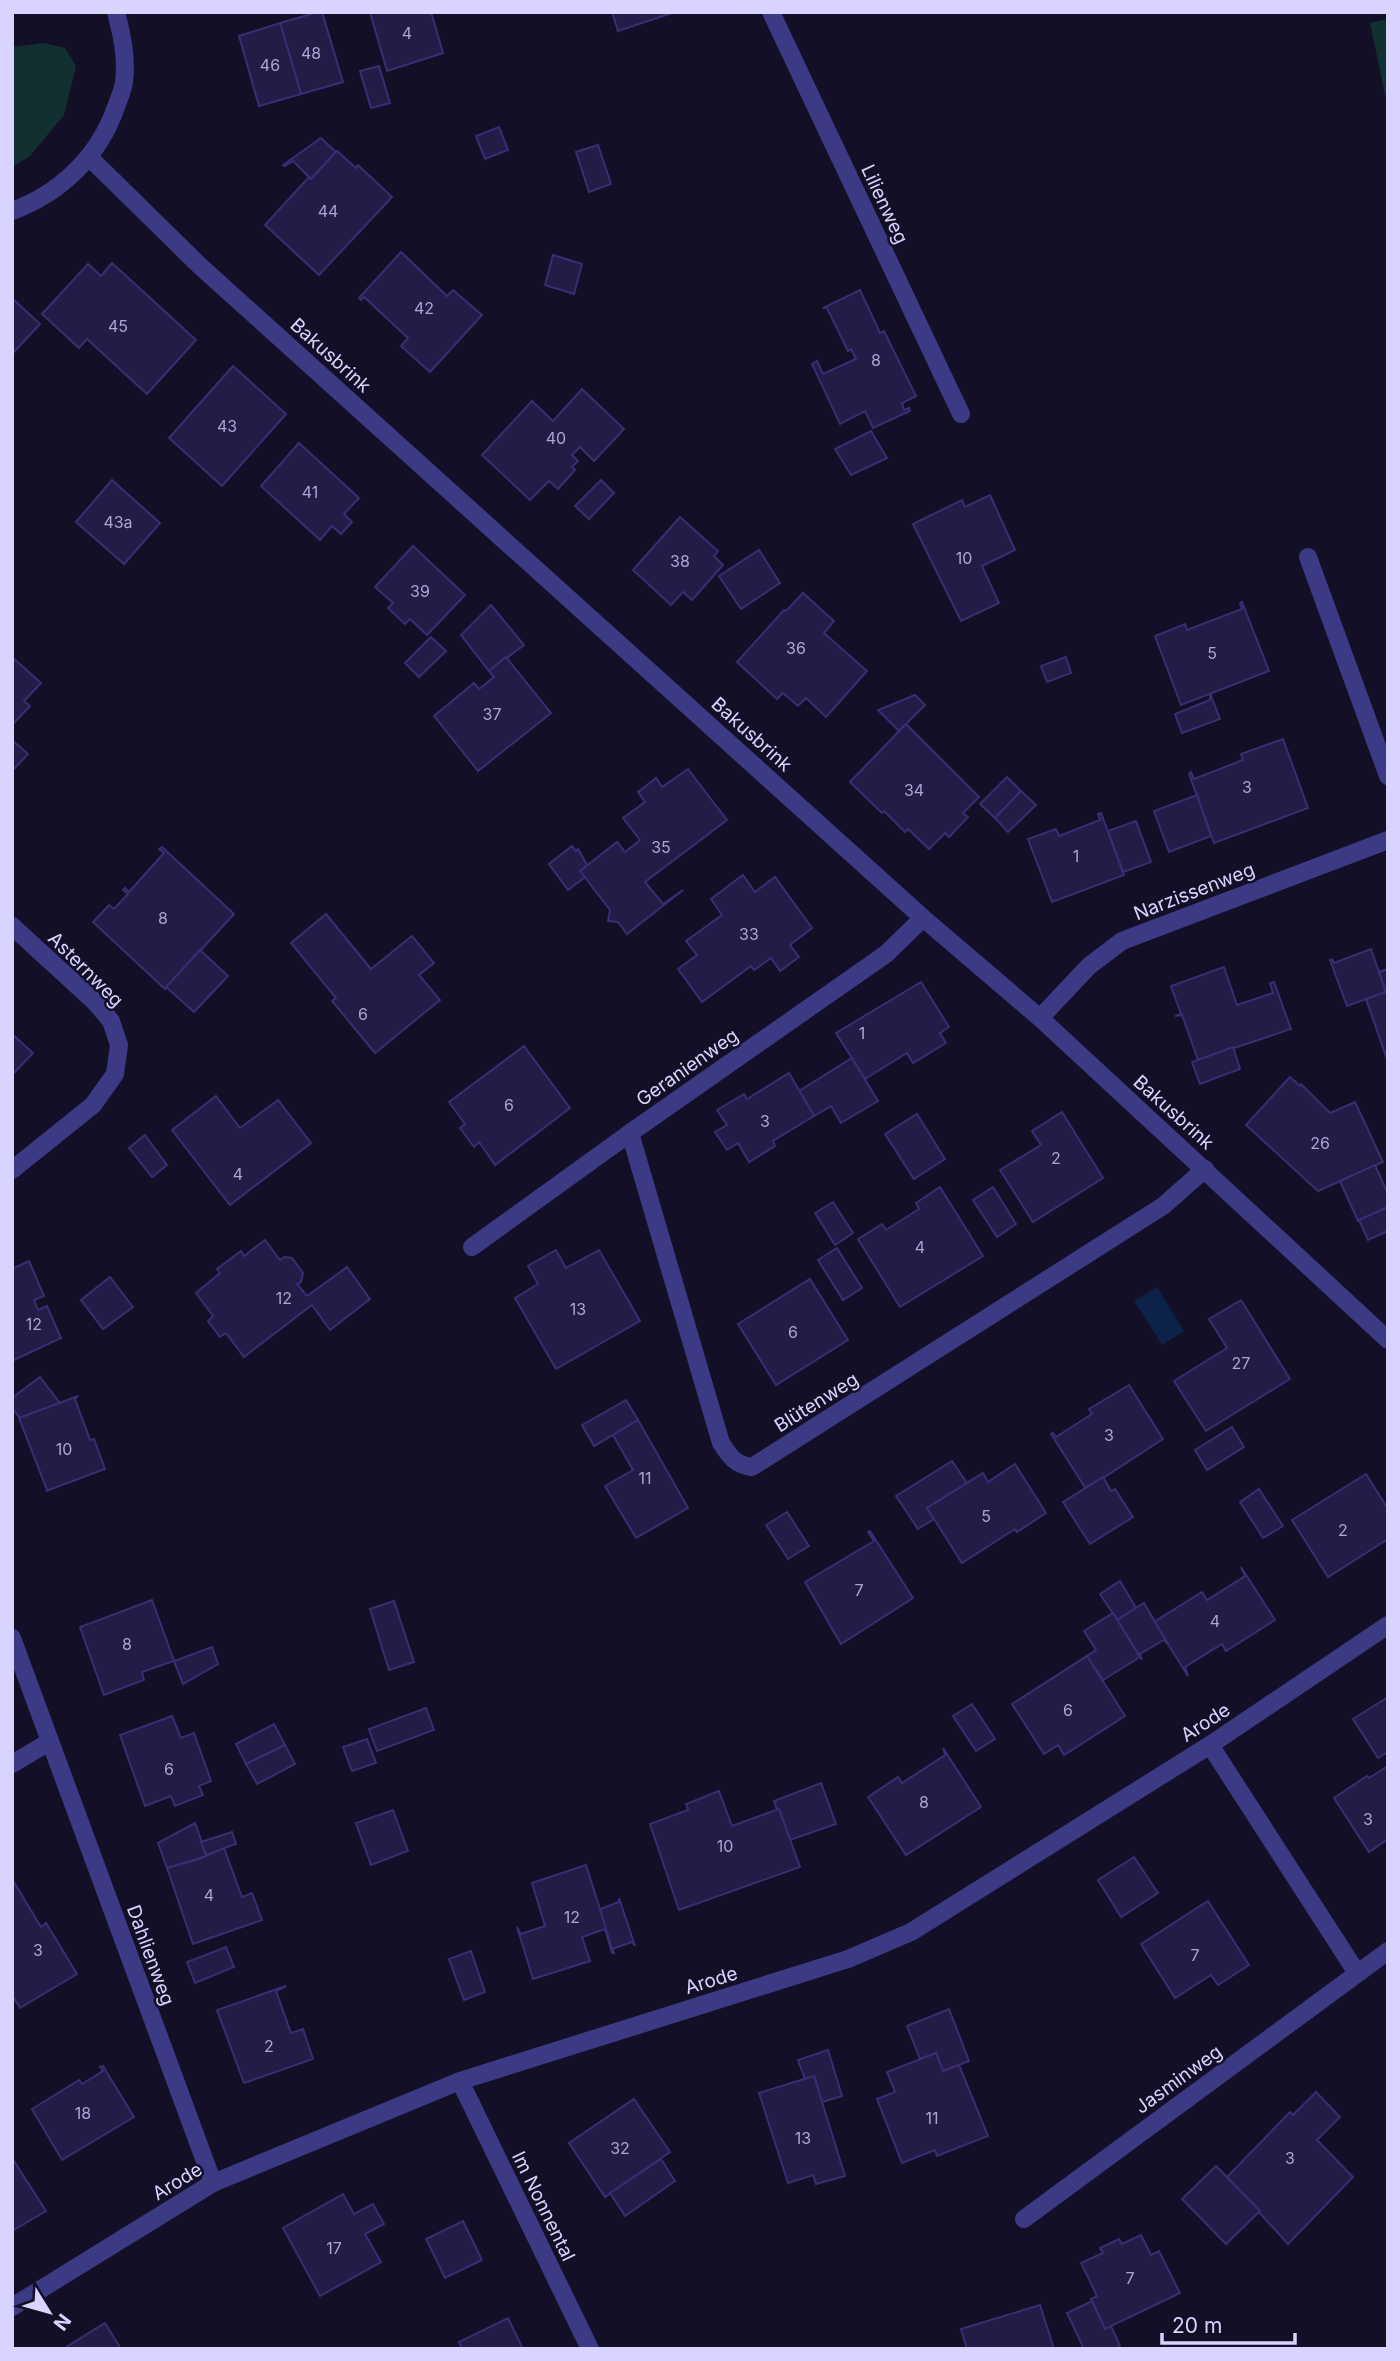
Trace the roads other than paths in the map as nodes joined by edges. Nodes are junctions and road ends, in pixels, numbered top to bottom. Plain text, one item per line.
1 (116, 12) edge
2 (771, 12) edge
3 (90, 158) junction
4 (12, 211) edge
5 (961, 414) dead end
6 (1308, 557) dead end
7 (1388, 776) edge
8 (1388, 841) edge
9 (923, 918) junction
10 (12, 926) edge
11 (1040, 1018) junction
12 (630, 1133) junction
13 (1205, 1169) junction
14 (12, 1170) edge
15 (472, 1247) dead end
16 (1388, 1340) edge
17 (1388, 1625) edge
18 (12, 1638) edge
19 (49, 1742) junction
20 (1210, 1745) junction
21 (12, 1764) edge
22 (1388, 1951) edge
23 (1357, 1973) junction
24 (460, 2081) junction
25 (213, 2183) junction
26 (1024, 2219) dead end
27 (12, 2307) edge
28 (590, 2349) edge

1 - 3 street
2 - 5 street, Lilienweg
3 - 4 street
3 - 9 street, Bakusbrink
6 - 7 street
8 - 11 street, Narzissenweg
9 - 11 street, Bakusbrink
9 - 12 street, Geranienweg
10 - 14 street, Asternweg
11 - 13 street, Bakusbrink
12 - 13 street, Blütenweg
12 - 15 street, Geranienweg
13 - 16 street, Bakusbrink
17 - 20 street, Arode
18 - 19 street, Dahlienweg
19 - 21 street
19 - 25 street, Dahlienweg
20 - 23 street
20 - 24 street, Arode
22 - 23 street, Jasminweg
23 - 26 street, Jasminweg
24 - 25 street, Arode
24 - 28 street, Im Nonnental
25 - 27 street, Arode

